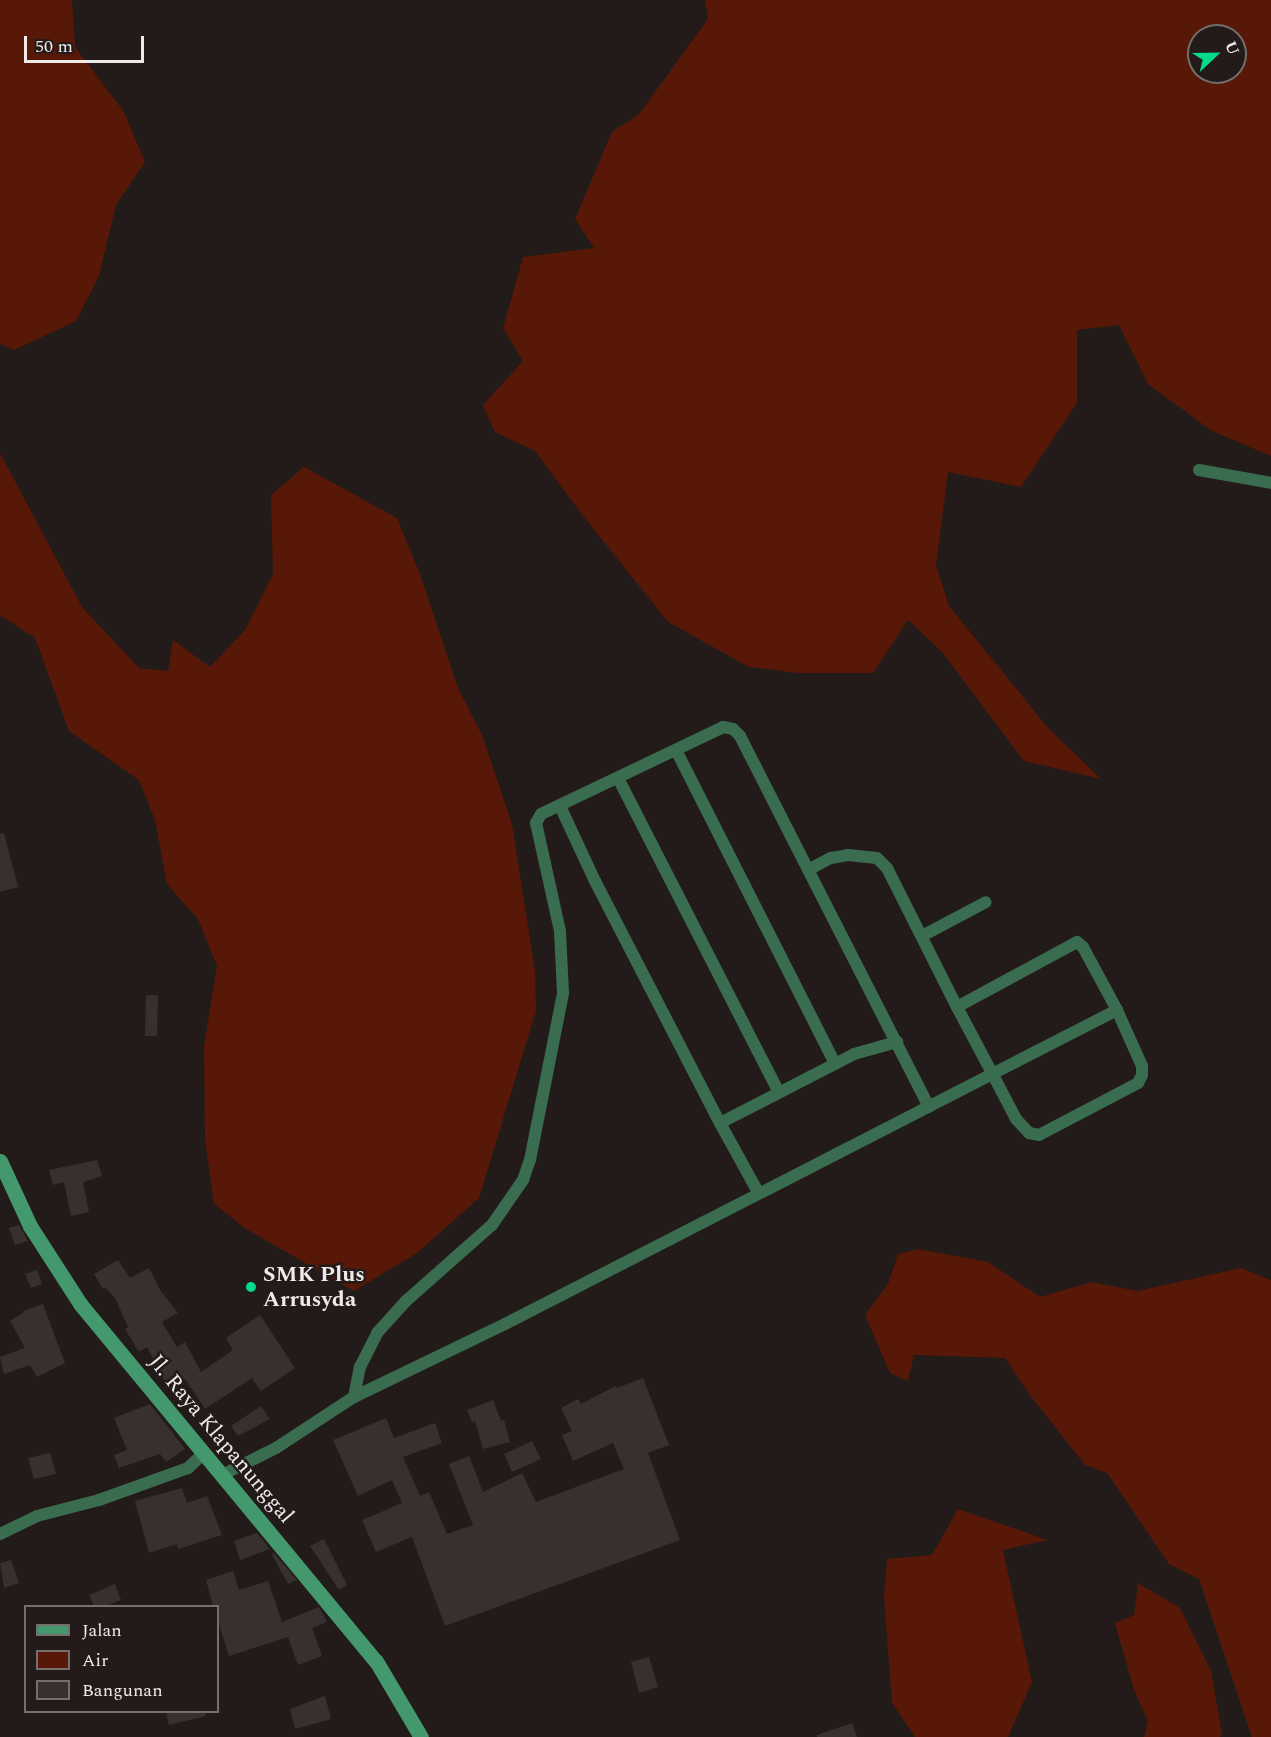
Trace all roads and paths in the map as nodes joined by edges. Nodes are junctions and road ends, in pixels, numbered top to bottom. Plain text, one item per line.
1 (1199, 470) dead end
2 (1271, 483) edge
3 (676, 750) junction
4 (618, 778) junction
5 (560, 806) junction
6 (808, 870) junction
7 (986, 902) dead end
8 (922, 936) junction
9 (957, 1007) junction
10 (1117, 1010) junction
11 (897, 1042) junction
12 (835, 1064) junction
13 (992, 1073) junction
14 (778, 1091) junction
15 (929, 1107) junction
16 (720, 1123) junction
17 (0, 1161) edge
18 (758, 1192) junction
19 (354, 1396) junction
20 (204, 1453) junction
21 (222, 1475) junction
22 (0, 1534) edge
23 (421, 1737) edge

1 - 2 street
3 - 4 street
3 - 6 street
3 - 12 street
4 - 5 street
4 - 14 street
5 - 16 street
5 - 19 street
6 - 8 street
6 - 11 street
7 - 8 street
8 - 9 street
9 - 10 street
9 - 13 street
10 - 13 street
10 - 13 street
11 - 12 street
11 - 15 street
12 - 14 street
13 - 15 street
14 - 16 street
15 - 18 street
16 - 18 street
17 - 20 street, Jl. Raya Klapanunggal
18 - 19 street
19 - 21 street
20 - 21 street, Jl. Raya Klapanunggal
20 - 22 street
21 - 23 street, Jl. Raya Klapanunggal

